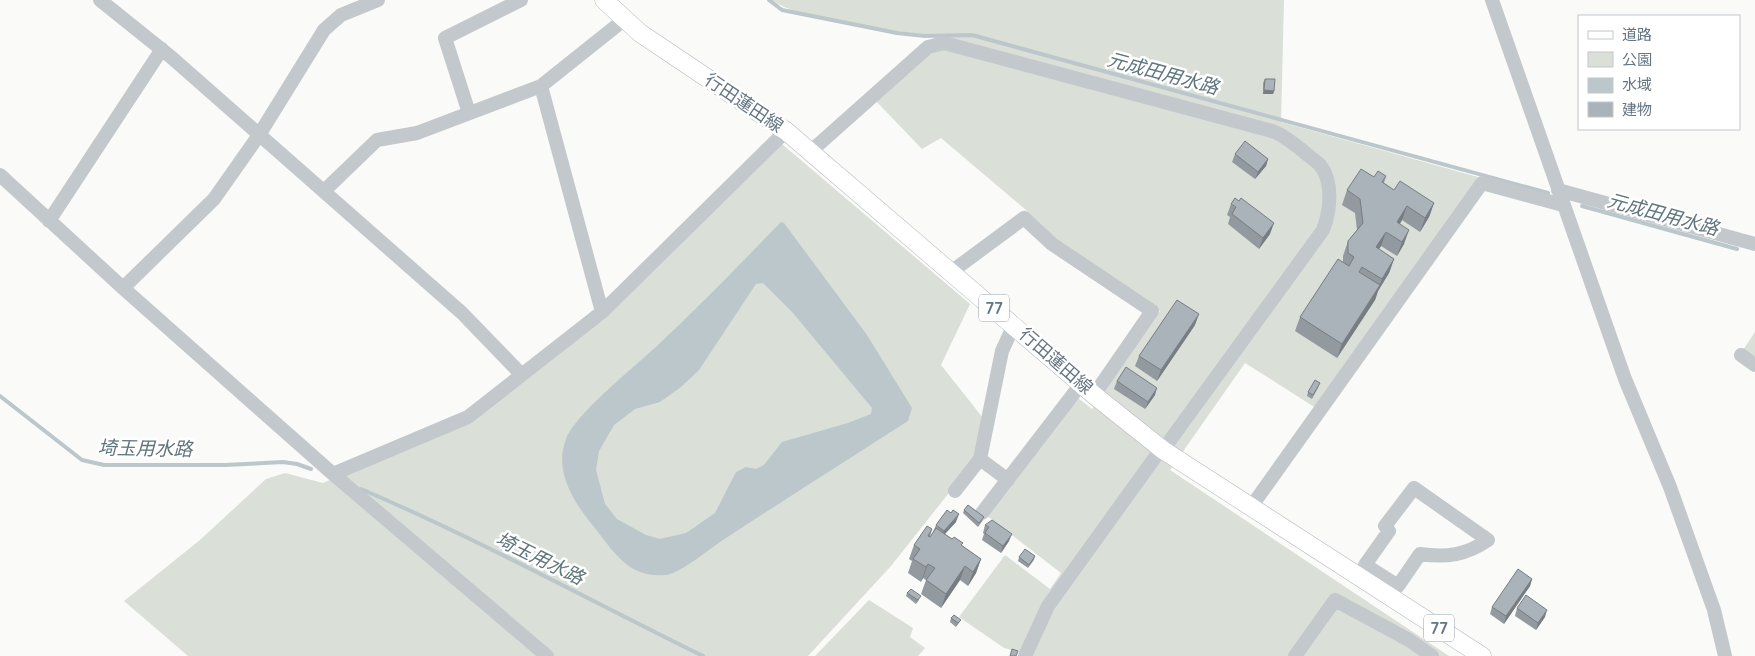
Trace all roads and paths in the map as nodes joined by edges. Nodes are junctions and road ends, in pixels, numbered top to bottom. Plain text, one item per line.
1 (100, 0) edge
2 (378, 0) edge
3 (520, 0) edge
4 (604, 0) edge
5 (1492, 0) edge
6 (625, 19) junction
7 (162, 49) junction
8 (541, 86) junction
9 (469, 113) junction
10 (786, 131) junction
11 (259, 135) junction
12 (810, 152) junction
13 (0, 175) edge
14 (1558, 190) junction
15 (324, 192) junction
16 (1563, 205) junction
17 (49, 221) junction
18 (1755, 244) edge
19 (951, 272) junction
20 (122, 288) junction
21 (602, 312) junction
22 (1014, 325) junction
23 (1741, 356) dead end
24 (1755, 365) edge
25 (521, 374) junction
26 (1088, 390) junction
27 (1159, 453) junction
28 (980, 459) junction
29 (333, 474) junction
30 (1008, 480) junction
31 (955, 491) dead end
32 (1251, 507) junction
33 (982, 513) edge
34 (1398, 586) joint
35 (547, 656) edge
36 (1025, 656) edge
37 (1295, 656) edge
38 (1432, 656) edge
39 (1482, 656) edge
40 (1725, 656) edge

1 - 7 street
2 - 11 street
3 - 9 street
4 - 6 main road, 行田蓮田線 / 77
5 - 14 street
6 - 8 street
6 - 10 main road, 行田蓮田線 / 77
7 - 11 street
7 - 17 street
8 - 9 street
8 - 21 street
9 - 15 street
10 - 12 main road, 行田蓮田線 / 77
10 - 21 street
11 - 15 street
11 - 20 street
12 - 19 main road, 行田蓮田線 / 77
12 - 27 street
13 - 17 street
14 - 16 street
14 - 18 street
15 - 25 street
16 - 32 street
16 - 40 street
17 - 20 street
19 - 22 main road, 行田蓮田線 / 77
19 - 26 street
20 - 29 street
21 - 25 street
22 - 26 main road, 行田蓮田線 / 77
22 - 28 street
23 - 24 street
25 - 29 street
26 - 27 main road, 行田蓮田線 / 77
26 - 30 street
27 - 32 main road, 行田蓮田線 / 77
27 - 36 street
28 - 30 street
28 - 31 street
29 - 35 street
30 - 33 street
32 - 39 main road, 行田蓮田線 / 77
34 - 34 street
37 - 38 street

